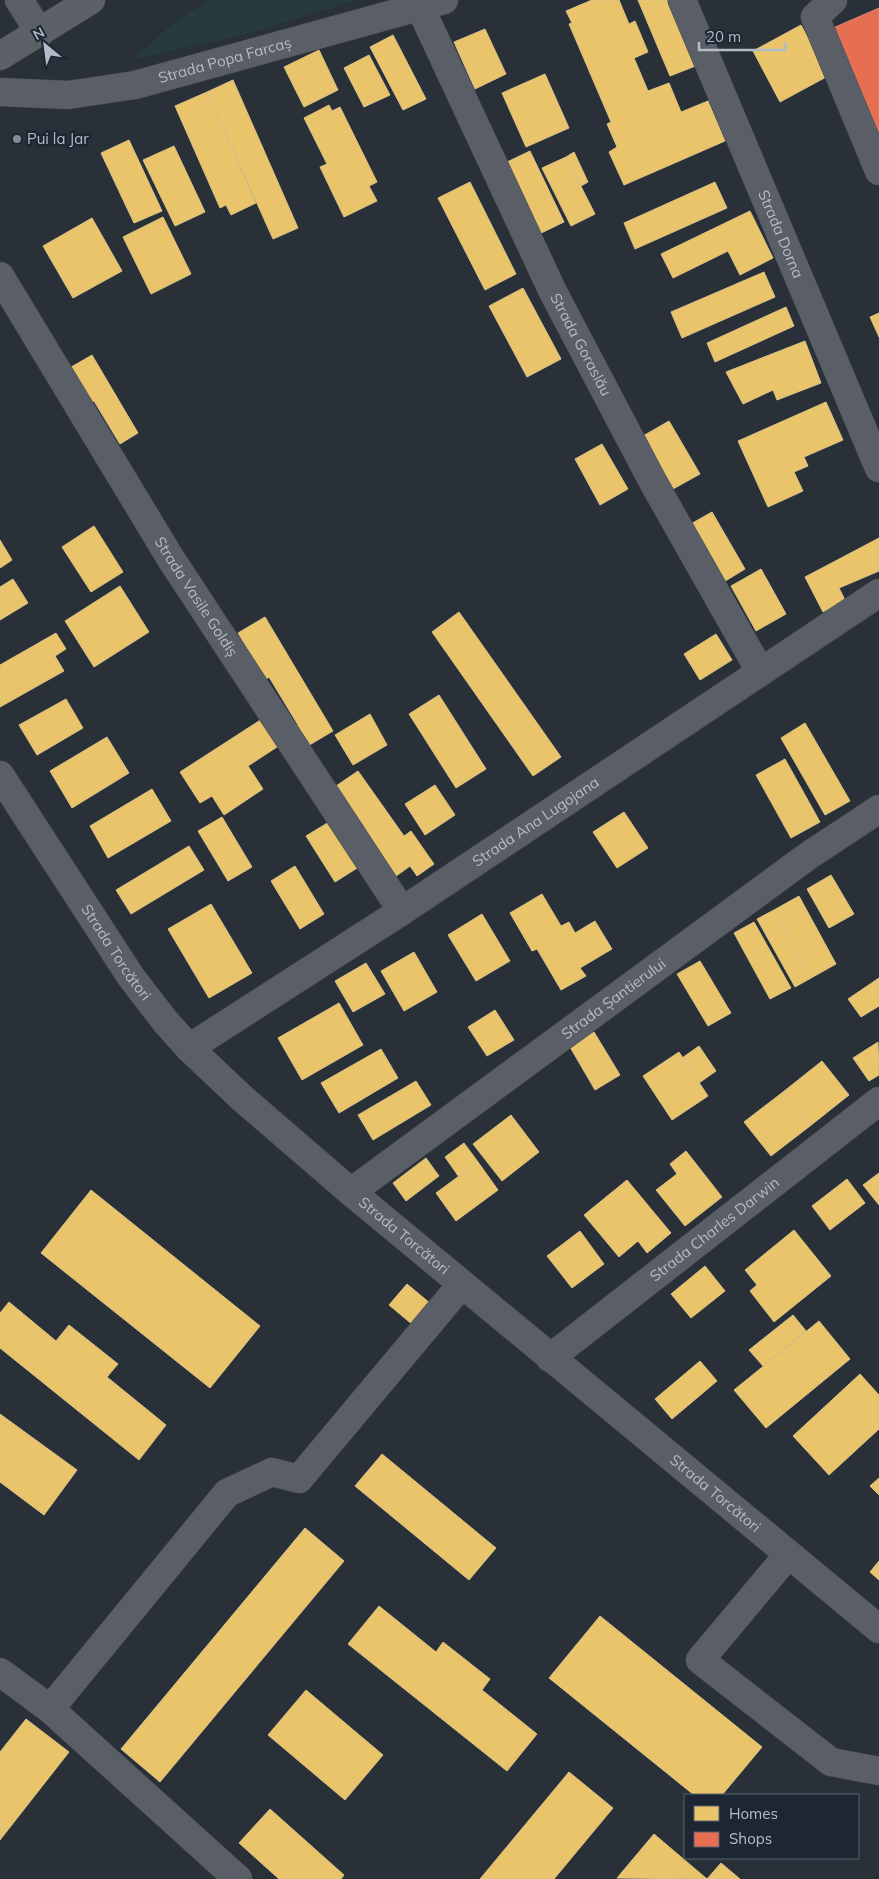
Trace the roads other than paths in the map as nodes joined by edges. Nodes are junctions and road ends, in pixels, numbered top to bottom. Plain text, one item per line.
1 (19, 0) edge
2 (91, 0) edge
3 (682, 0) edge
4 (833, 0) edge
5 (432, 4) edge
6 (40, 33) junction
7 (0, 56) edge
8 (0, 92) edge
9 (879, 171) edge
10 (0, 276) edge
11 (879, 468) edge
12 (879, 593) edge
13 (760, 671) junction
14 (0, 775) edge
15 (879, 809) edge
16 (402, 911) junction
17 (189, 1048) junction
18 (879, 1101) edge
19 (351, 1192) junction
20 (462, 1284) junction
21 (550, 1358) junction
22 (788, 1555) junction
23 (879, 1629) edge
24 (0, 1672) edge
25 (50, 1709) junction
26 (879, 1771) edge
27 (238, 1879) edge

1 - 6 street
2 - 6 main road
3 - 11 street, Strada Dorna
4 - 9 street
5 - 8 street, Strada Popa Farcaș
5 - 13 street, Strada Goraslău
6 - 7 main road
10 - 16 street, Strada Vasile Goldiș
12 - 13 street, Strada Ana Lugojana
13 - 16 street, Strada Ana Lugojana
14 - 17 street, Strada Torcători
15 - 19 street, Strada Șantierului
16 - 17 street, Strada Ana Lugojana
17 - 19 street, Strada Torcători
18 - 21 street, Strada Charles Darwin
19 - 20 street, Strada Torcători
20 - 21 street, Strada Torcători
20 - 25 street
21 - 22 street, Strada Torcători
22 - 23 street, Strada Torcători
22 - 26 street
24 - 25 street
25 - 27 street

